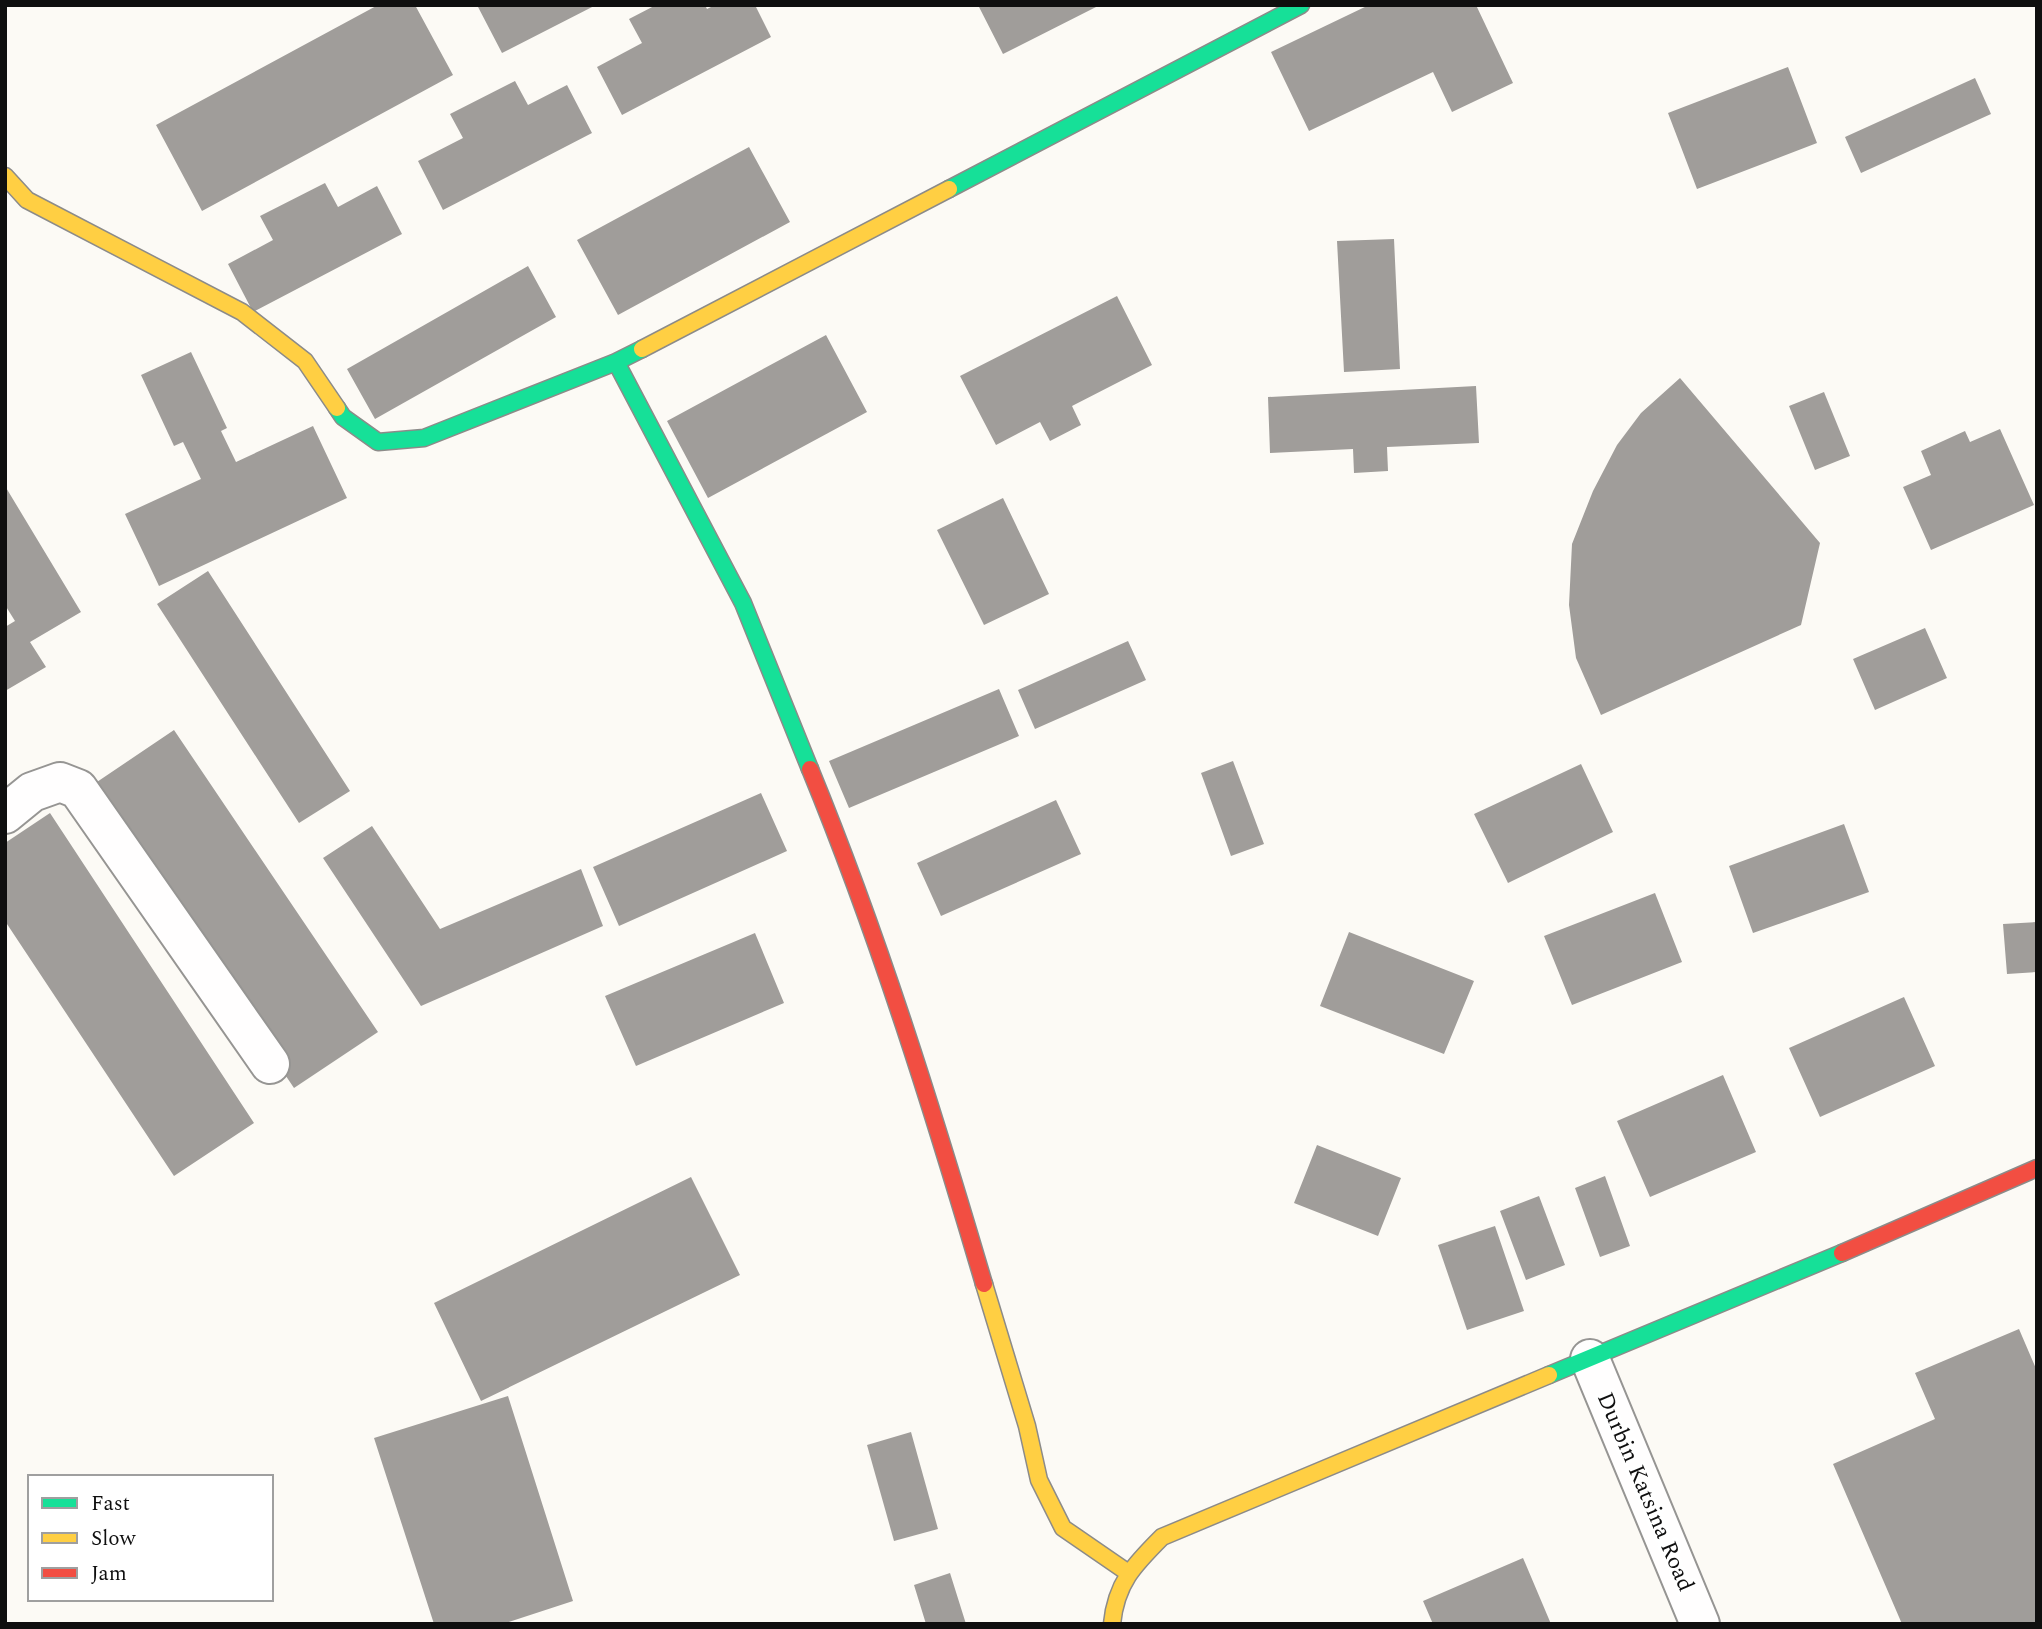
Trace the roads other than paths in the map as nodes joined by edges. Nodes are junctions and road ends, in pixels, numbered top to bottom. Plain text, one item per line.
1 (1301, 5) edge
2 (5, 176) edge
3 (616, 362) junction
4 (5, 814) edge
5 (270, 1064) dead end
6 (2037, 1168) edge
7 (1590, 1359) junction
8 (1127, 1572) junction
9 (1112, 1624) edge
10 (1700, 1624) edge

1 - 3 street
2 - 3 street
3 - 8 street
4 - 5 street
6 - 7 street
7 - 8 street
7 - 10 street, Durbin Katsina Road
8 - 9 street

